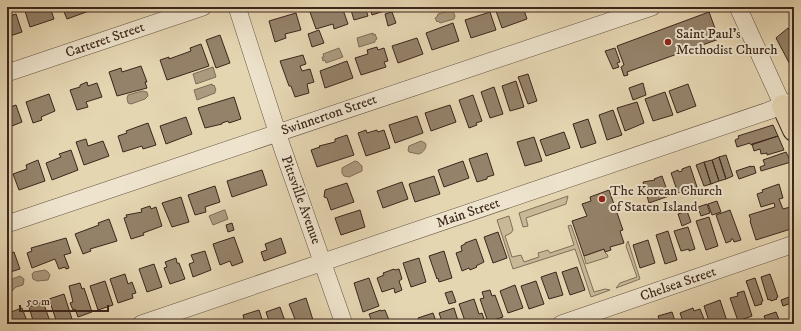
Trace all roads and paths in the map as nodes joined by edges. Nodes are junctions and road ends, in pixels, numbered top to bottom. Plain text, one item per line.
1 (203, 7) edge
2 (237, 7) edge
3 (652, 7) edge
4 (738, 7) edge
5 (7, 73) edge
6 (788, 104) edge
7 (794, 130) edge
8 (277, 133) junction
9 (7, 224) edge
10 (794, 244) edge
11 (322, 262) junction
12 (141, 324) edge
13 (344, 324) edge
14 (561, 324) edge

1 - 5 street, Carteret Street
2 - 8 street, Pittsville Avenue
3 - 8 street, Swinnerton Street
4 - 6 street
6 - 7 main road
6 - 11 street, Main Street
8 - 9 street, Swinnerton Street
8 - 11 street, Pittsville Avenue
10 - 14 street, Chelsea Street
11 - 12 street, Main Street
11 - 13 street, Pittsville Avenue

